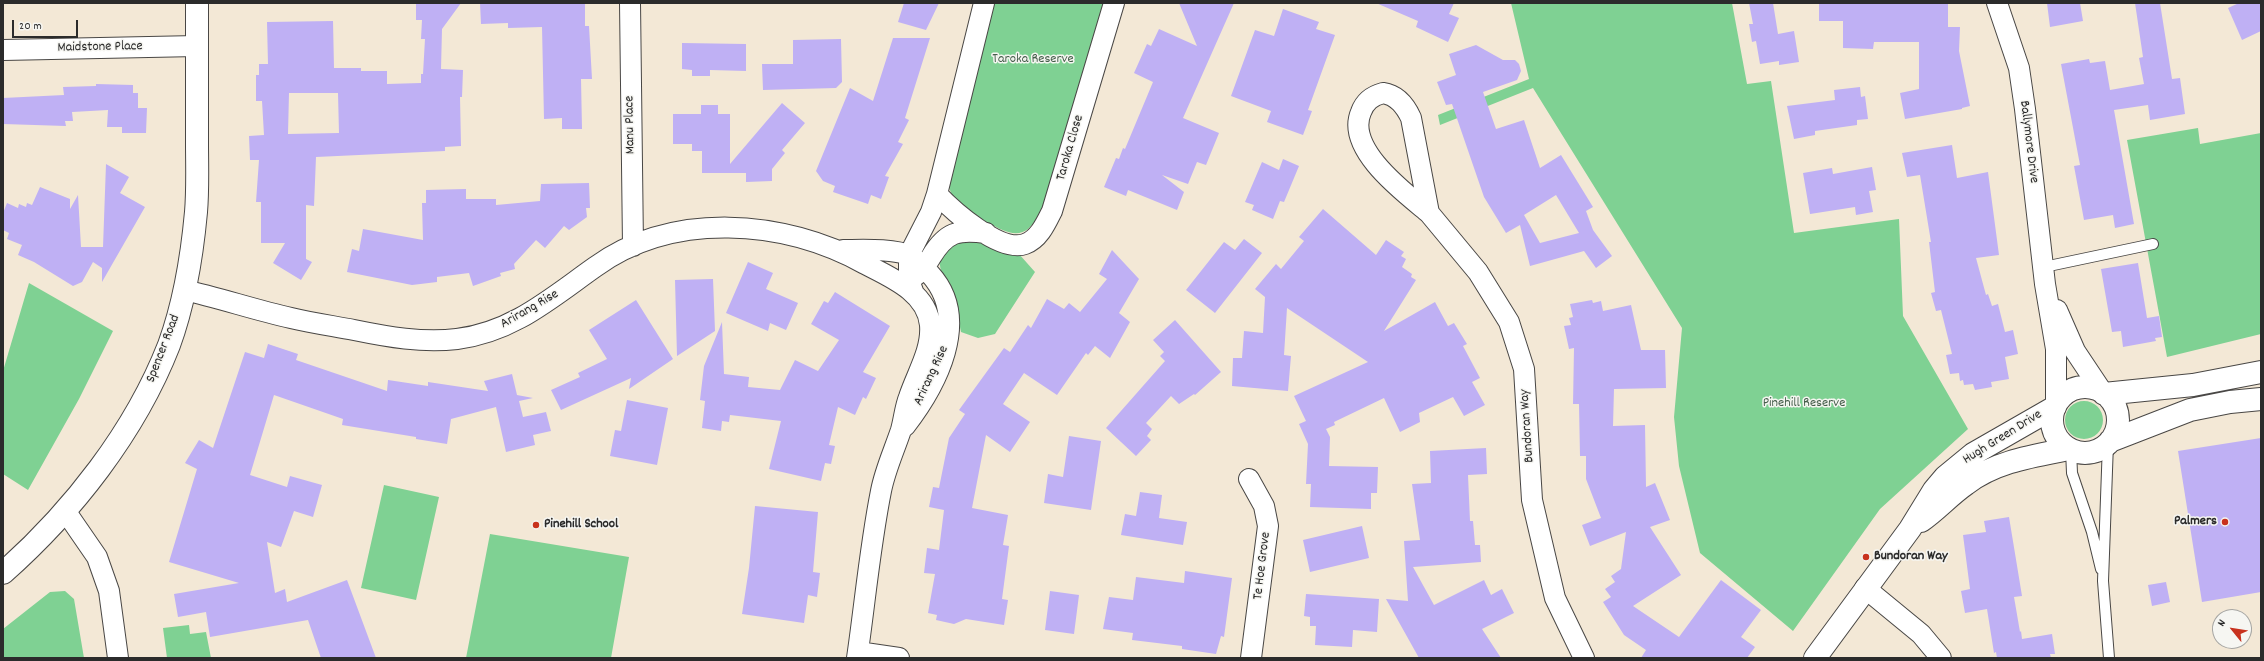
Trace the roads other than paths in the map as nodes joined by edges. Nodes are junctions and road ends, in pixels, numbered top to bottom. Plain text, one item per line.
1 (197, 3) edge
2 (630, 3) edge
3 (984, 3) edge
4 (1114, 3) edge
5 (1997, 3) edge
6 (197, 46) junction
7 (3, 50) edge
8 (936, 194) junction
9 (1429, 212) junction
10 (986, 233) junction
11 (2152, 244) dead end
12 (632, 246) junction
13 (841, 250) junction
14 (909, 255) junction
15 (925, 268) junction
16 (2044, 276) junction
17 (906, 285) junction
18 (184, 290) junction
19 (2261, 372) edge
20 (2104, 394) junction
21 (2261, 399) edge
22 (2056, 407) junction
23 (900, 432) junction
24 (2109, 442) junction
25 (2070, 450) junction
26 (1249, 479) dead end
27 (66, 512) junction
28 (1910, 529) junction
29 (3, 573) edge
30 (2104, 581) junction
31 (1865, 588) junction
32 (858, 655) edge
33 (118, 658) edge
34 (899, 658) edge
35 (1251, 658) edge
36 (1584, 658) edge
37 (1815, 658) edge
38 (1941, 658) edge
39 (2109, 658) edge

1 - 6 main road, Spencer Road
2 - 12 street, Manu Place
3 - 8 street
4 - 10 street, Taroka Close
5 - 16 street, Ballymore Drive
6 - 7 street, Maidstone Place
6 - 18 main road, Spencer Road
8 - 10 street, Taroka Close
8 - 14 street
9 - 9 street, Bundoran Way
9 - 36 street, Bundoran Way
10 - 15 street, Taroka Close
11 - 16 lane
12 - 13 street, Arirang Rise
12 - 18 street, Arirang Rise
13 - 14 street, Arirang Rise
13 - 17 street, Arirang Rise
14 - 15 street, Arirang Rise
14 - 17 street
15 - 17 street, Taroka Close
15 - 23 street, Arirang Rise
16 - 20 street, Ballymore Drive
16 - 22 street, Ballymore Drive
17 - 23 street, Arirang Rise
18 - 27 main road, Spencer Road
19 - 20 main road
20 - 22 main road
20 - 24 main road
21 - 24 main road
22 - 25 main road
22 - 28 main road, Hugh Green Drive
23 - 32 street, Arirang Rise
24 - 25 main road
24 - 30 lane
25 - 28 main road, Hugh Green Drive
25 - 30 lane
26 - 35 street, Te Hoe Grove
27 - 29 main road, Spencer Road
27 - 33 street
28 - 31 main road, Hugh Green Drive
30 - 39 lane
31 - 37 main road, Hugh Green Drive
31 - 38 street
32 - 34 street

